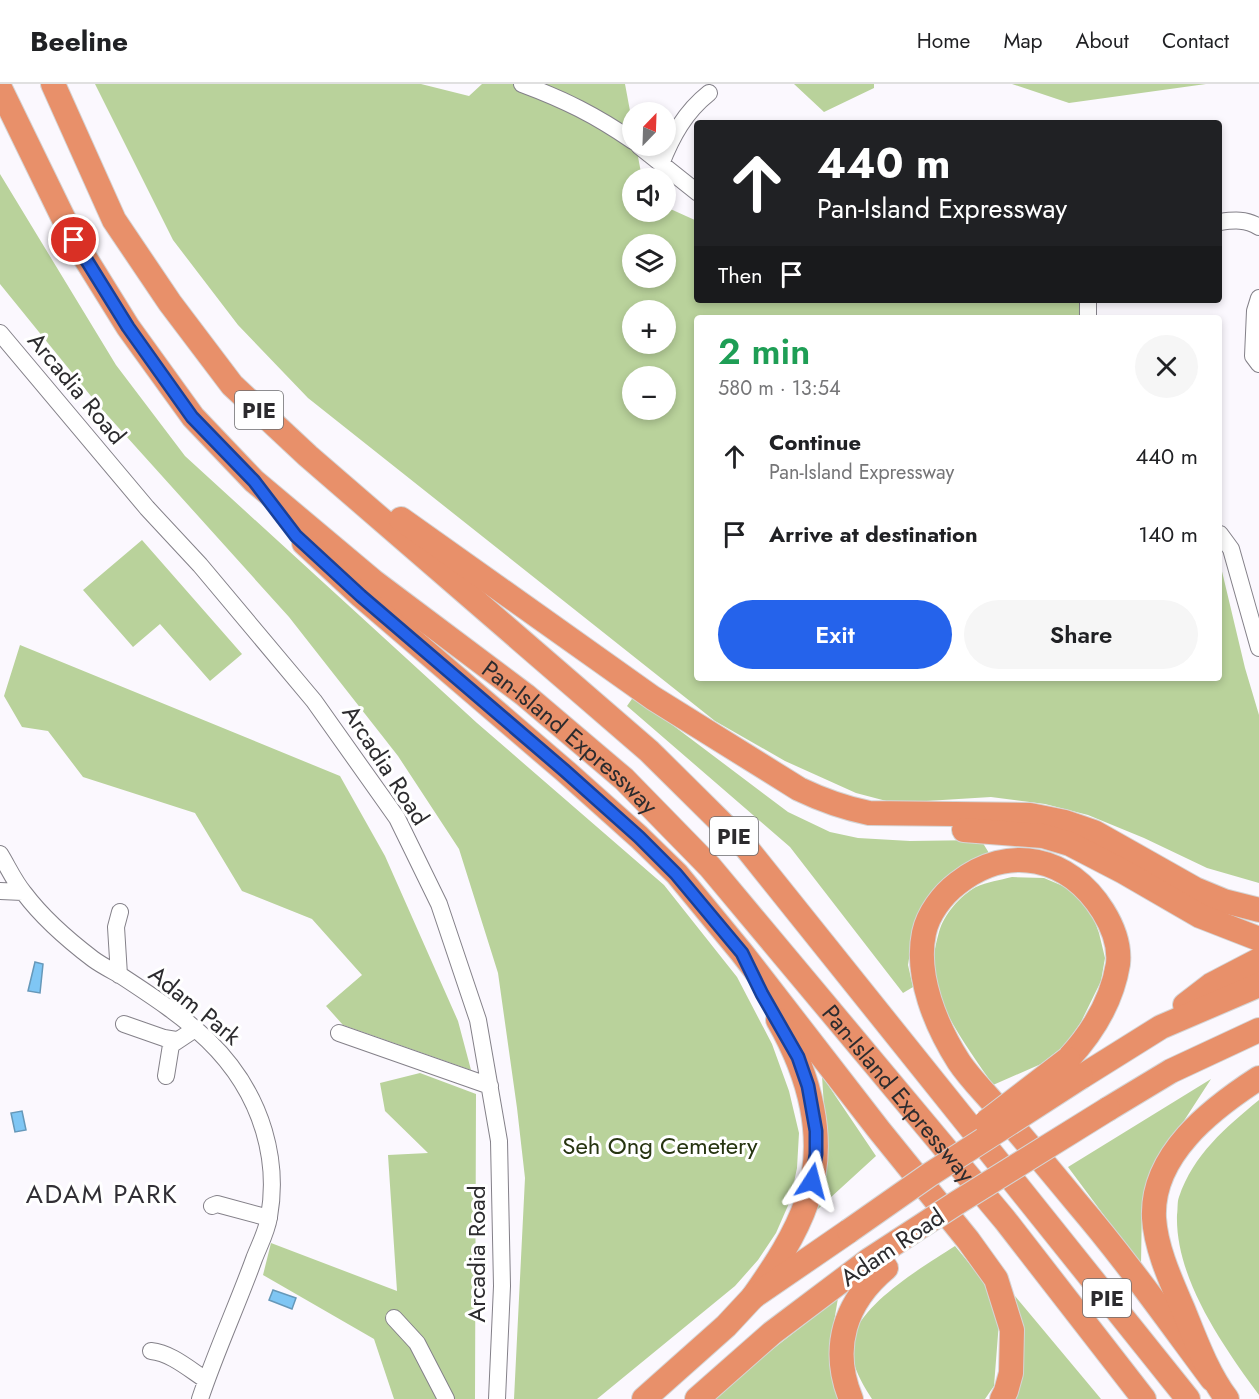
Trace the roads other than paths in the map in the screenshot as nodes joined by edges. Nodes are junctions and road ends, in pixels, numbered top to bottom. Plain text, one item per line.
1 (53, 84) edge
2 (522, 84) edge
3 (0, 88) edge
4 (709, 93) dead end
5 (622, 133) edge
6 (651, 156) edge
7 (661, 164) junction
8 (694, 189) edge
9 (1222, 222) edge
10 (1259, 227) edge
11 (1259, 298) edge
12 (1257, 323) edge
13 (0, 333) edge
14 (1259, 364) edge
15 (254, 481) junction
16 (363, 505) junction
17 (1222, 537) edge
18 (1259, 648) edge
19 (869, 813) junction
20 (0, 854) edge
21 (0, 891) edge
22 (23, 892) junction
23 (1259, 910) edge
24 (120, 912) dead end
25 (1259, 939) edge
26 (742, 953) junction
27 (1259, 960) edge
28 (119, 975) junction
29 (1259, 985) edge
30 (124, 1024) dead end
31 (1161, 1027) junction
32 (195, 1029) junction
33 (1259, 1030) edge
34 (339, 1033) dead end
35 (176, 1040) junction
36 (1074, 1068) junction
37 (166, 1076) dead end
38 (1259, 1078) edge
39 (490, 1086) junction
40 (212, 1206) dead end
41 (269, 1218) junction
42 (878, 1264) junction
43 (753, 1297) junction
44 (394, 1318) dead end
45 (151, 1351) dead end
46 (1212, 1379) junction
47 (206, 1380) junction
48 (200, 1399) edge
49 (446, 1399) edge
50 (496, 1399) edge
51 (644, 1399) edge
52 (697, 1399) edge
53 (851, 1399) edge
54 (1002, 1399) edge
55 (1144, 1399) edge
56 (1188, 1399) edge
57 (1227, 1399) edge

1 - 16 highway, Pan-Island Expressway / PIE
2 - 5 street
3 - 15 highway, Pan-Island Expressway / PIE
4 - 7 street
6 - 7 street
7 - 8 street
9 - 10 street
11 - 12 street
12 - 14 street
13 - 39 street, Arcadia Road
15 - 26 highway
15 - 55 highway, Pan-Island Expressway / PIE
16 - 19 highway
16 - 56 highway, Pan-Island Expressway / PIE
17 - 18 street
19 - 23 highway
19 - 25 highway
20 - 22 street, Adam Park
21 - 22 street
22 - 28 street, Adam Park
24 - 28 street
26 - 43 highway
26 - 54 highway
27 - 31 highway
28 - 32 street, Adam Park
29 - 31 highway
30 - 35 street
31 - 36 highway
32 - 35 street
32 - 41 street, Adam Park
33 - 42 highway, Adam Road, bridge
34 - 39 street
35 - 37 street
36 - 43 highway, Adam Road, bridge
36 - 46 highway
38 - 46 highway
39 - 50 street, Arcadia Road
40 - 41 street
41 - 47 street, Adam Park
42 - 52 highway, Adam Road
42 - 53 highway
43 - 51 highway, Adam Road
44 - 49 street
45 - 47 street
46 - 57 highway
47 - 48 street, Adam Park

